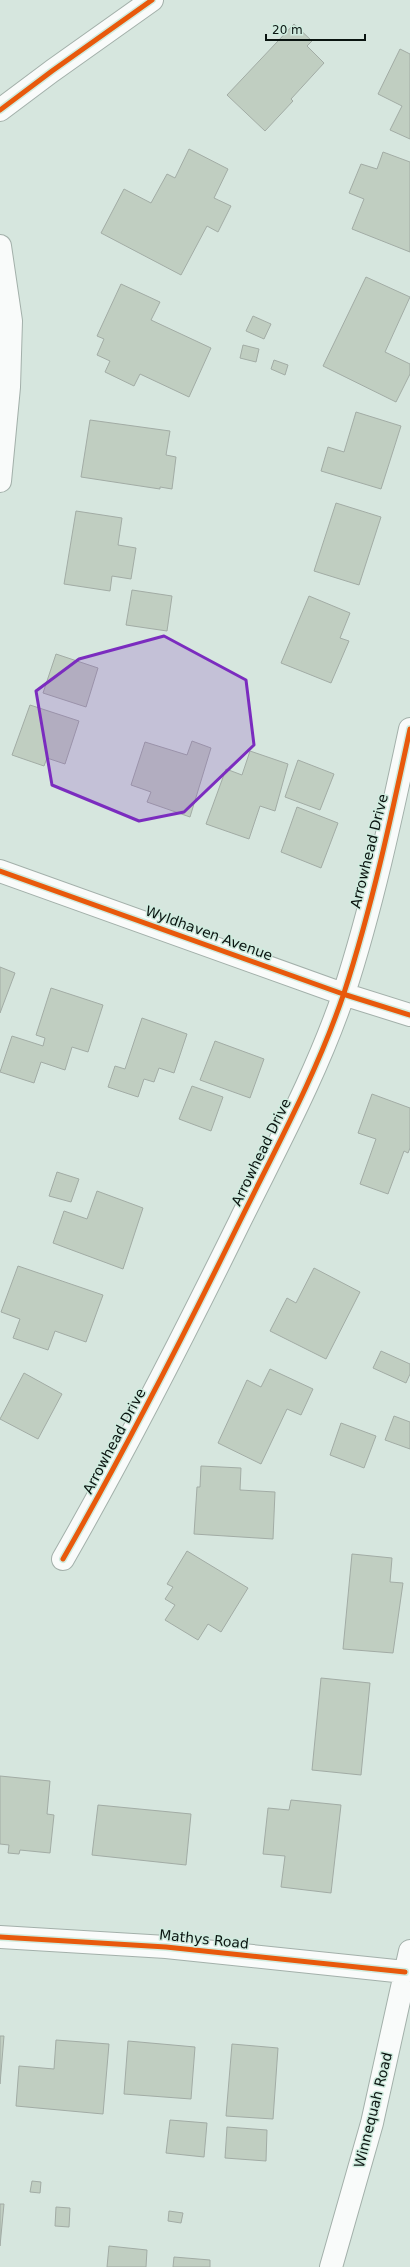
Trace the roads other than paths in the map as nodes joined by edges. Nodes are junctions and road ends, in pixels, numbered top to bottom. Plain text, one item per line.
1 (152, 0) edge
2 (0, 110) edge
3 (0, 246) edge
4 (0, 481) edge
5 (410, 729) edge
6 (0, 872) edge
7 (343, 994) junction
8 (410, 1015) edge
9 (63, 1559) dead end
10 (0, 1937) edge
11 (407, 1962) edge
12 (331, 2267) edge

1 - 2 street
3 - 4 street
5 - 7 street, Arrowhead Drive
6 - 7 street, Wyldhaven Avenue
7 - 8 street, Wyldhaven Avenue
7 - 9 street, Arrowhead Drive
10 - 11 street, Mathys Road
11 - 12 street, Winnequah Road

